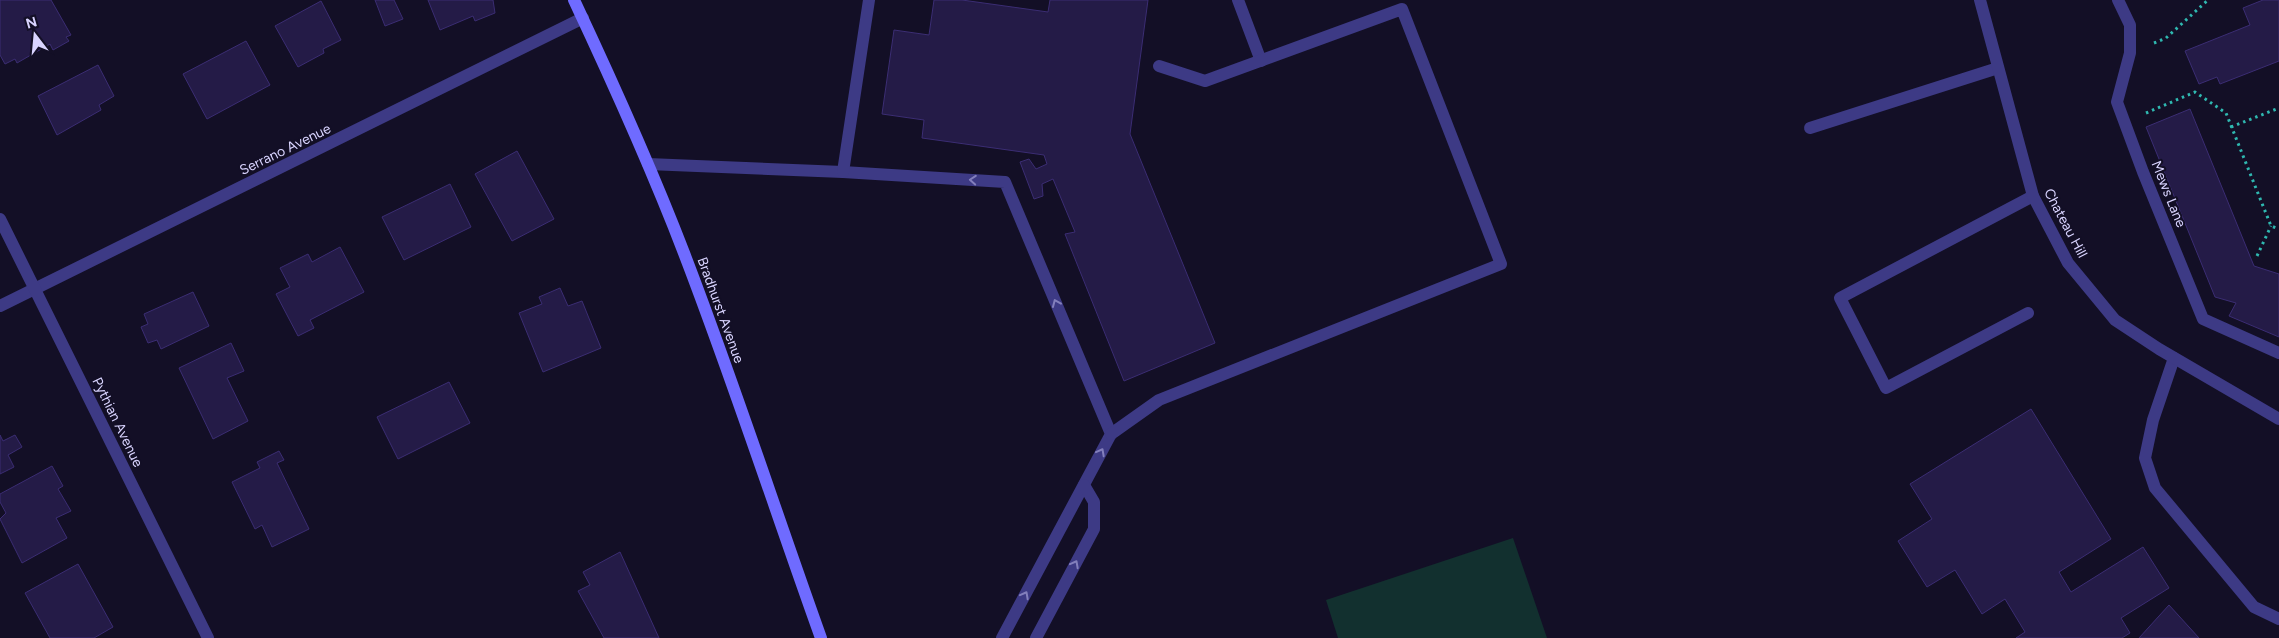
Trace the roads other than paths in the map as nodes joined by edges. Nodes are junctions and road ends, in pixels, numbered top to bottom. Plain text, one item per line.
1 (574, 0) edge
2 (869, 0) edge
3 (1238, 0) edge
4 (1980, 0) edge
5 (2118, 0) edge
6 (583, 18) junction
7 (1261, 61) junction
8 (1158, 66) dead end
9 (1998, 68) junction
10 (1810, 128) dead end
11 (648, 164) junction
12 (843, 172) junction
13 (2033, 196) junction
14 (0, 219) edge
15 (35, 289) junction
16 (0, 306) edge
17 (2028, 313) dead end
18 (2279, 353) edge
19 (2174, 358) junction
20 (2279, 419) edge
21 (1111, 434) junction
22 (1084, 484) junction
23 (2279, 619) edge
24 (208, 638) edge
25 (821, 638) edge
26 (1002, 638) edge
27 (1036, 638) edge

1 - 6 main road, Bradhurst Avenue
2 - 12 street
3 - 7 street
4 - 9 street, Chateau Hill
5 - 18 street, Mews Lane
6 - 11 main road, Bradhurst Avenue
6 - 15 street, Serrano Avenue
7 - 8 street
7 - 21 street
9 - 10 street
9 - 13 street, Chateau Hill
11 - 12 street
11 - 25 main road, Bradhurst Avenue
21 -> 12 street
13 - 17 street
13 - 19 street, Chateau Hill
14 - 15 street, Pythian Avenue
15 - 16 street, Serrano Avenue
15 - 24 street, Pythian Avenue
19 - 20 street, Chateau Hill
19 - 23 street
22 -> 21 street
26 -> 22 street
27 -> 22 street

